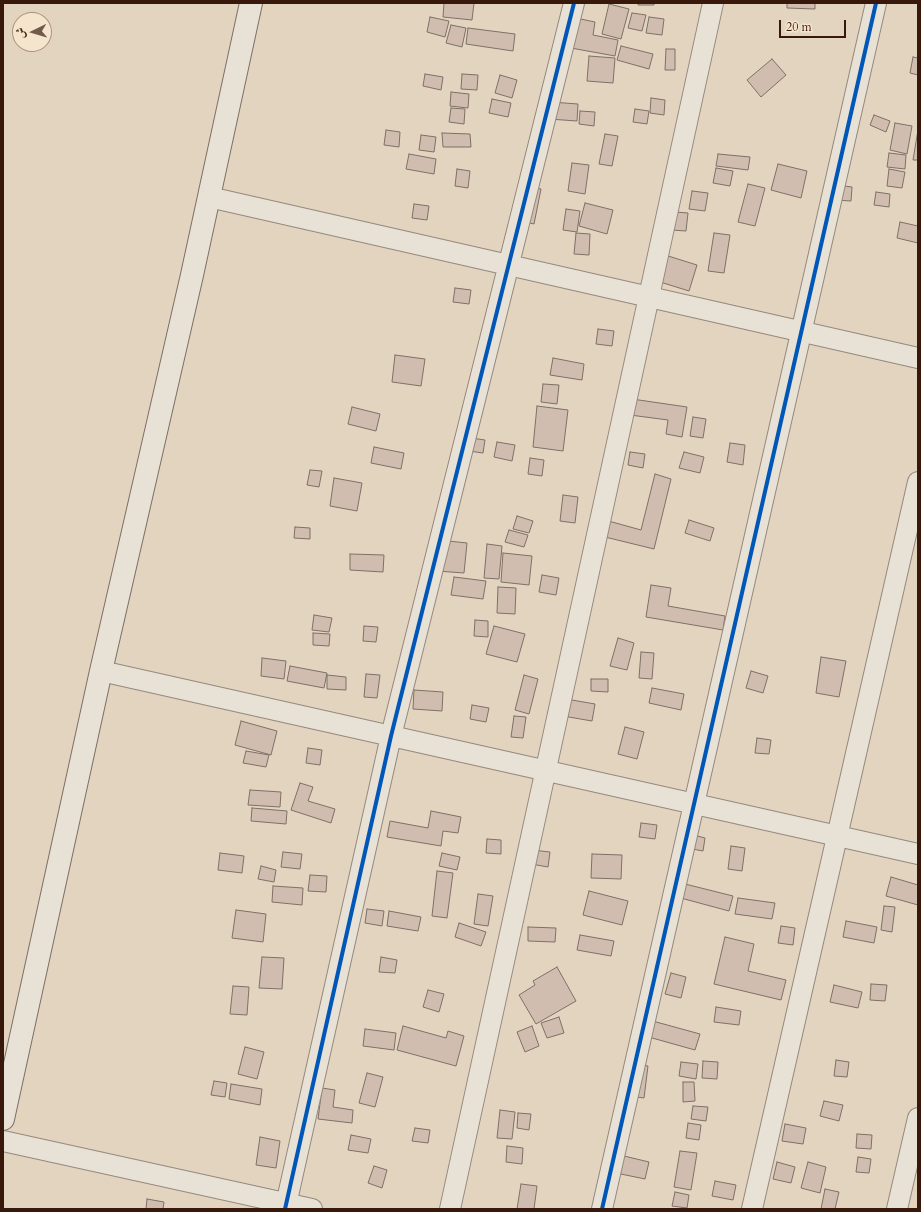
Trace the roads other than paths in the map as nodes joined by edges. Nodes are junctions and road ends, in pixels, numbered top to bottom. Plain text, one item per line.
1 (251, 3) edge
2 (574, 3) edge
3 (713, 3) edge
4 (876, 3) edge
5 (209, 197) junction
6 (509, 265) junction
7 (649, 297) junction
8 (802, 332) junction
9 (918, 358) edge
10 (918, 482) edge
11 (101, 671) junction
12 (391, 736) junction
13 (545, 771) junction
14 (694, 804) junction
15 (837, 836) junction
16 (918, 854) edge
17 (918, 1118) edge
18 (3, 1119) edge
19 (3, 1141) edge
20 (285, 1206) edge
21 (312, 1209) edge
22 (450, 1209) edge
23 (602, 1209) edge
24 (752, 1209) edge
25 (897, 1209) edge

1 - 5 main road
2 - 6 street
3 - 7 street
4 - 8 street
5 - 6 street
5 - 11 main road
6 - 7 street
6 - 12 street
7 - 8 street
7 - 13 street
8 - 9 street
8 - 14 street
10 - 15 street
11 - 12 street
11 - 18 main road
12 - 13 street
12 - 20 street
13 - 14 street
13 - 22 street
14 - 15 street
14 - 23 street
15 - 16 street
15 - 24 street
17 - 25 street
19 - 20 street
20 - 21 street

